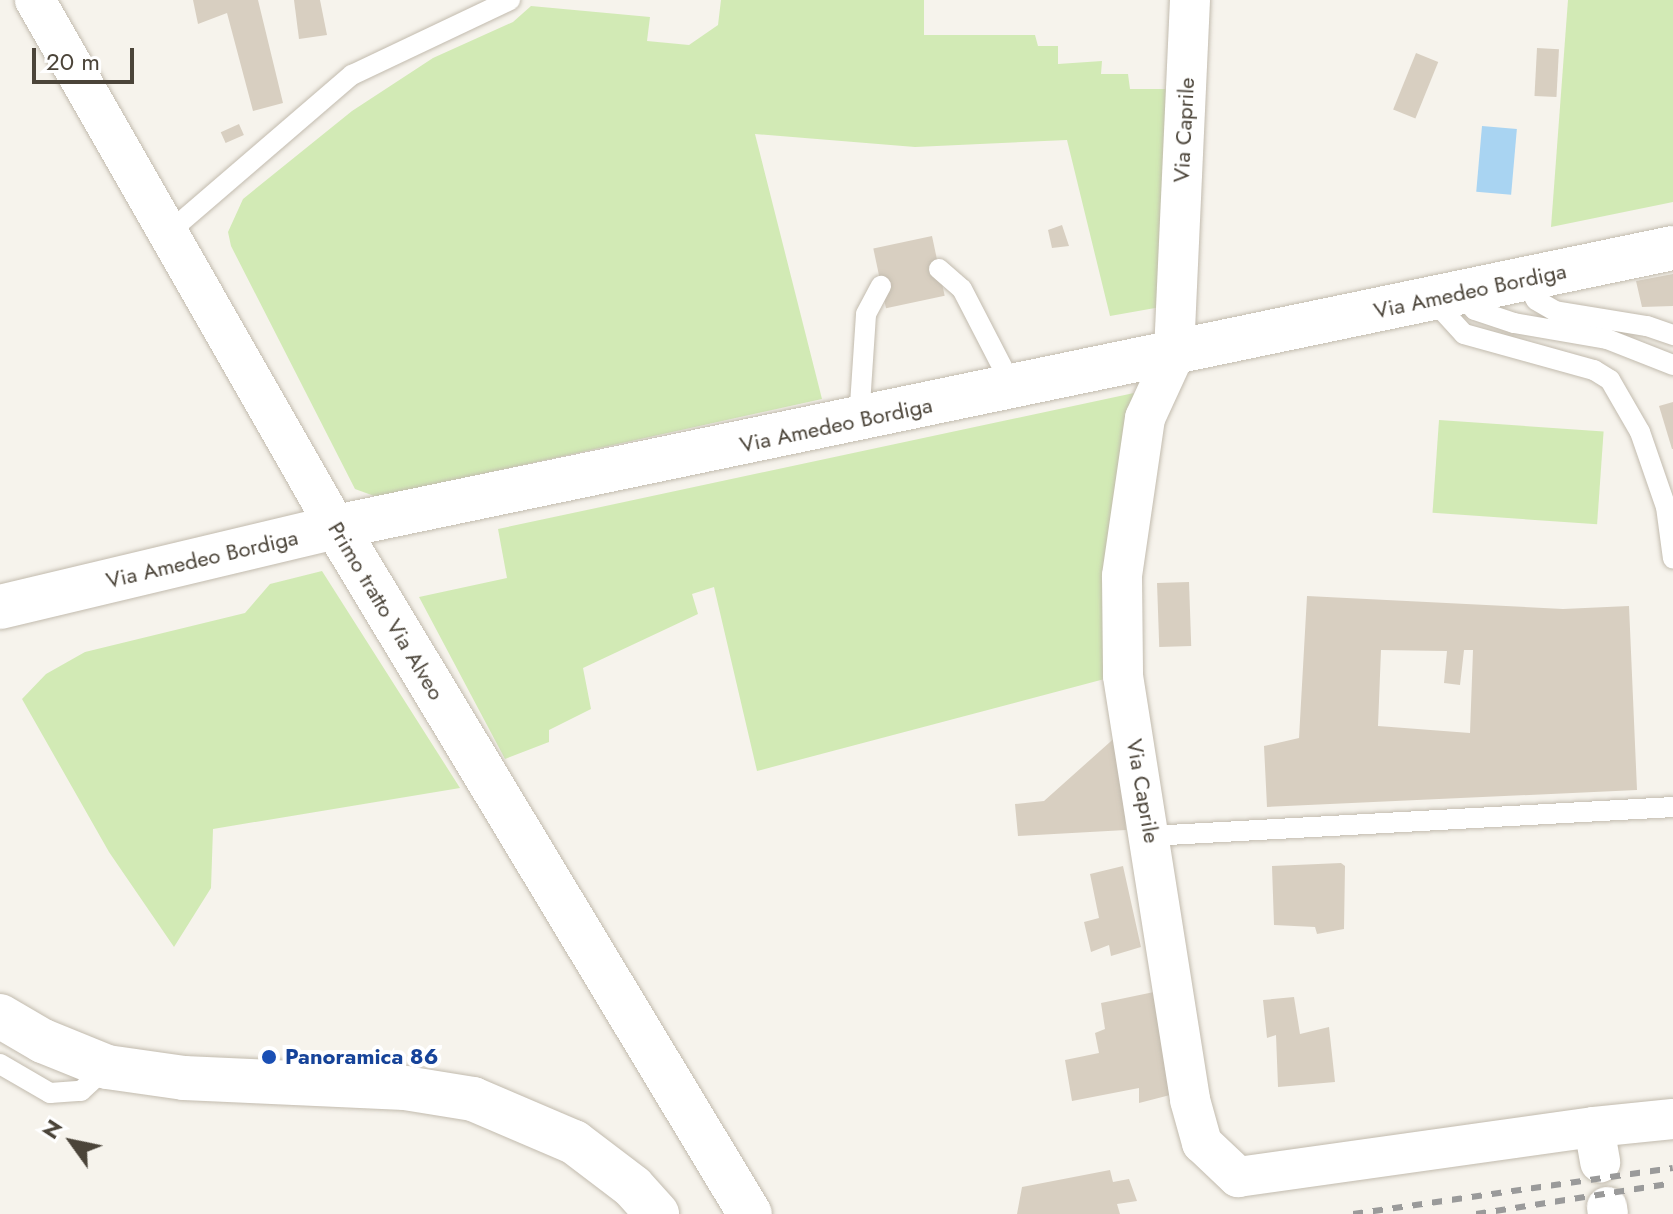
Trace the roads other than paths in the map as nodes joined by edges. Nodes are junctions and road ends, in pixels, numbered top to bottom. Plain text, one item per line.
1 (35, 0) edge
2 (510, 0) edge
3 (1190, 0) edge
4 (168, 233) junction
5 (1673, 248) edge
6 (939, 269) dead end
7 (1524, 279) junction
8 (881, 286) dead end
9 (1446, 296) junction
10 (1673, 320) edge
11 (1647, 326) junction
12 (1673, 335) edge
13 (1174, 355) junction
14 (1673, 365) edge
15 (1013, 388) junction
16 (859, 420) junction
17 (336, 527) junction
18 (1673, 559) edge
19 (0, 607) edge
20 (1673, 807) edge
21 (1150, 836) junction
22 (0, 1016) edge
23 (0, 1064) edge
24 (107, 1067) junction
25 (1673, 1119) edge
26 (656, 1212) edge
27 (750, 1214) edge

1 - 4 street, Primo tratto Via Alveo
2 - 4 lane
3 - 13 street, Via Caprile
4 - 17 street, Primo tratto Via Alveo
5 - 7 street, Via Amedeo Bordiga
6 - 15 lane
7 - 9 street, Via Amedeo Bordiga
7 - 11 lane
8 - 16 lane
9 - 13 street, Via Amedeo Bordiga
9 - 14 lane
9 - 18 lane
10 - 11 lane
11 - 12 lane
13 - 15 street, Via Amedeo Bordiga
13 - 21 street, Via Caprile
15 - 16 street, Via Amedeo Bordiga
16 - 17 street, Via Amedeo Bordiga
17 - 19 street, Via Amedeo Bordiga
17 - 27 street, Primo tratto Via Alveo
20 - 21 lane
21 - 25 street, Via Caprile
22 - 24 street
23 - 24 lane
24 - 26 street

